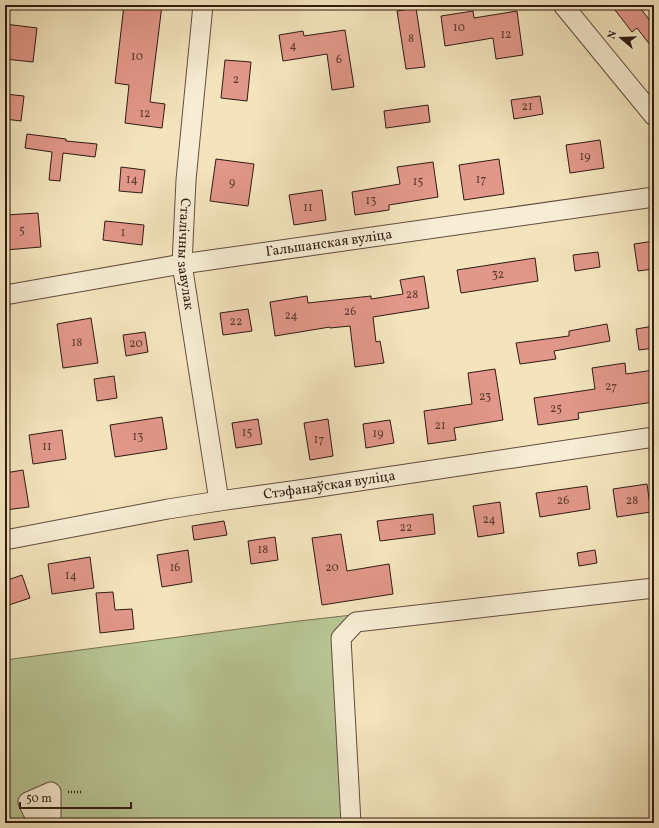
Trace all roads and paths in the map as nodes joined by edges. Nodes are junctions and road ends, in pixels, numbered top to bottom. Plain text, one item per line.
1 (203, 5) edge
2 (564, 5) edge
3 (654, 116) edge
4 (654, 197) edge
5 (182, 264) junction
6 (5, 295) edge
7 (654, 437) edge
8 (219, 501) junction
9 (5, 540) edge
10 (654, 588) edge
11 (38, 823) edge
12 (51, 823) edge
13 (351, 823) edge

1 - 5 street, Сталічны завулак
2 - 3 street
4 - 5 street, Гальшанская вуліца
5 - 6 street, Гальшанская вуліца
5 - 8 street, Сталічны завулак
7 - 8 street, Стэфанаўская вуліца
8 - 9 street, Стэфанаўская вуліца
10 - 13 street
11 - 12 street

